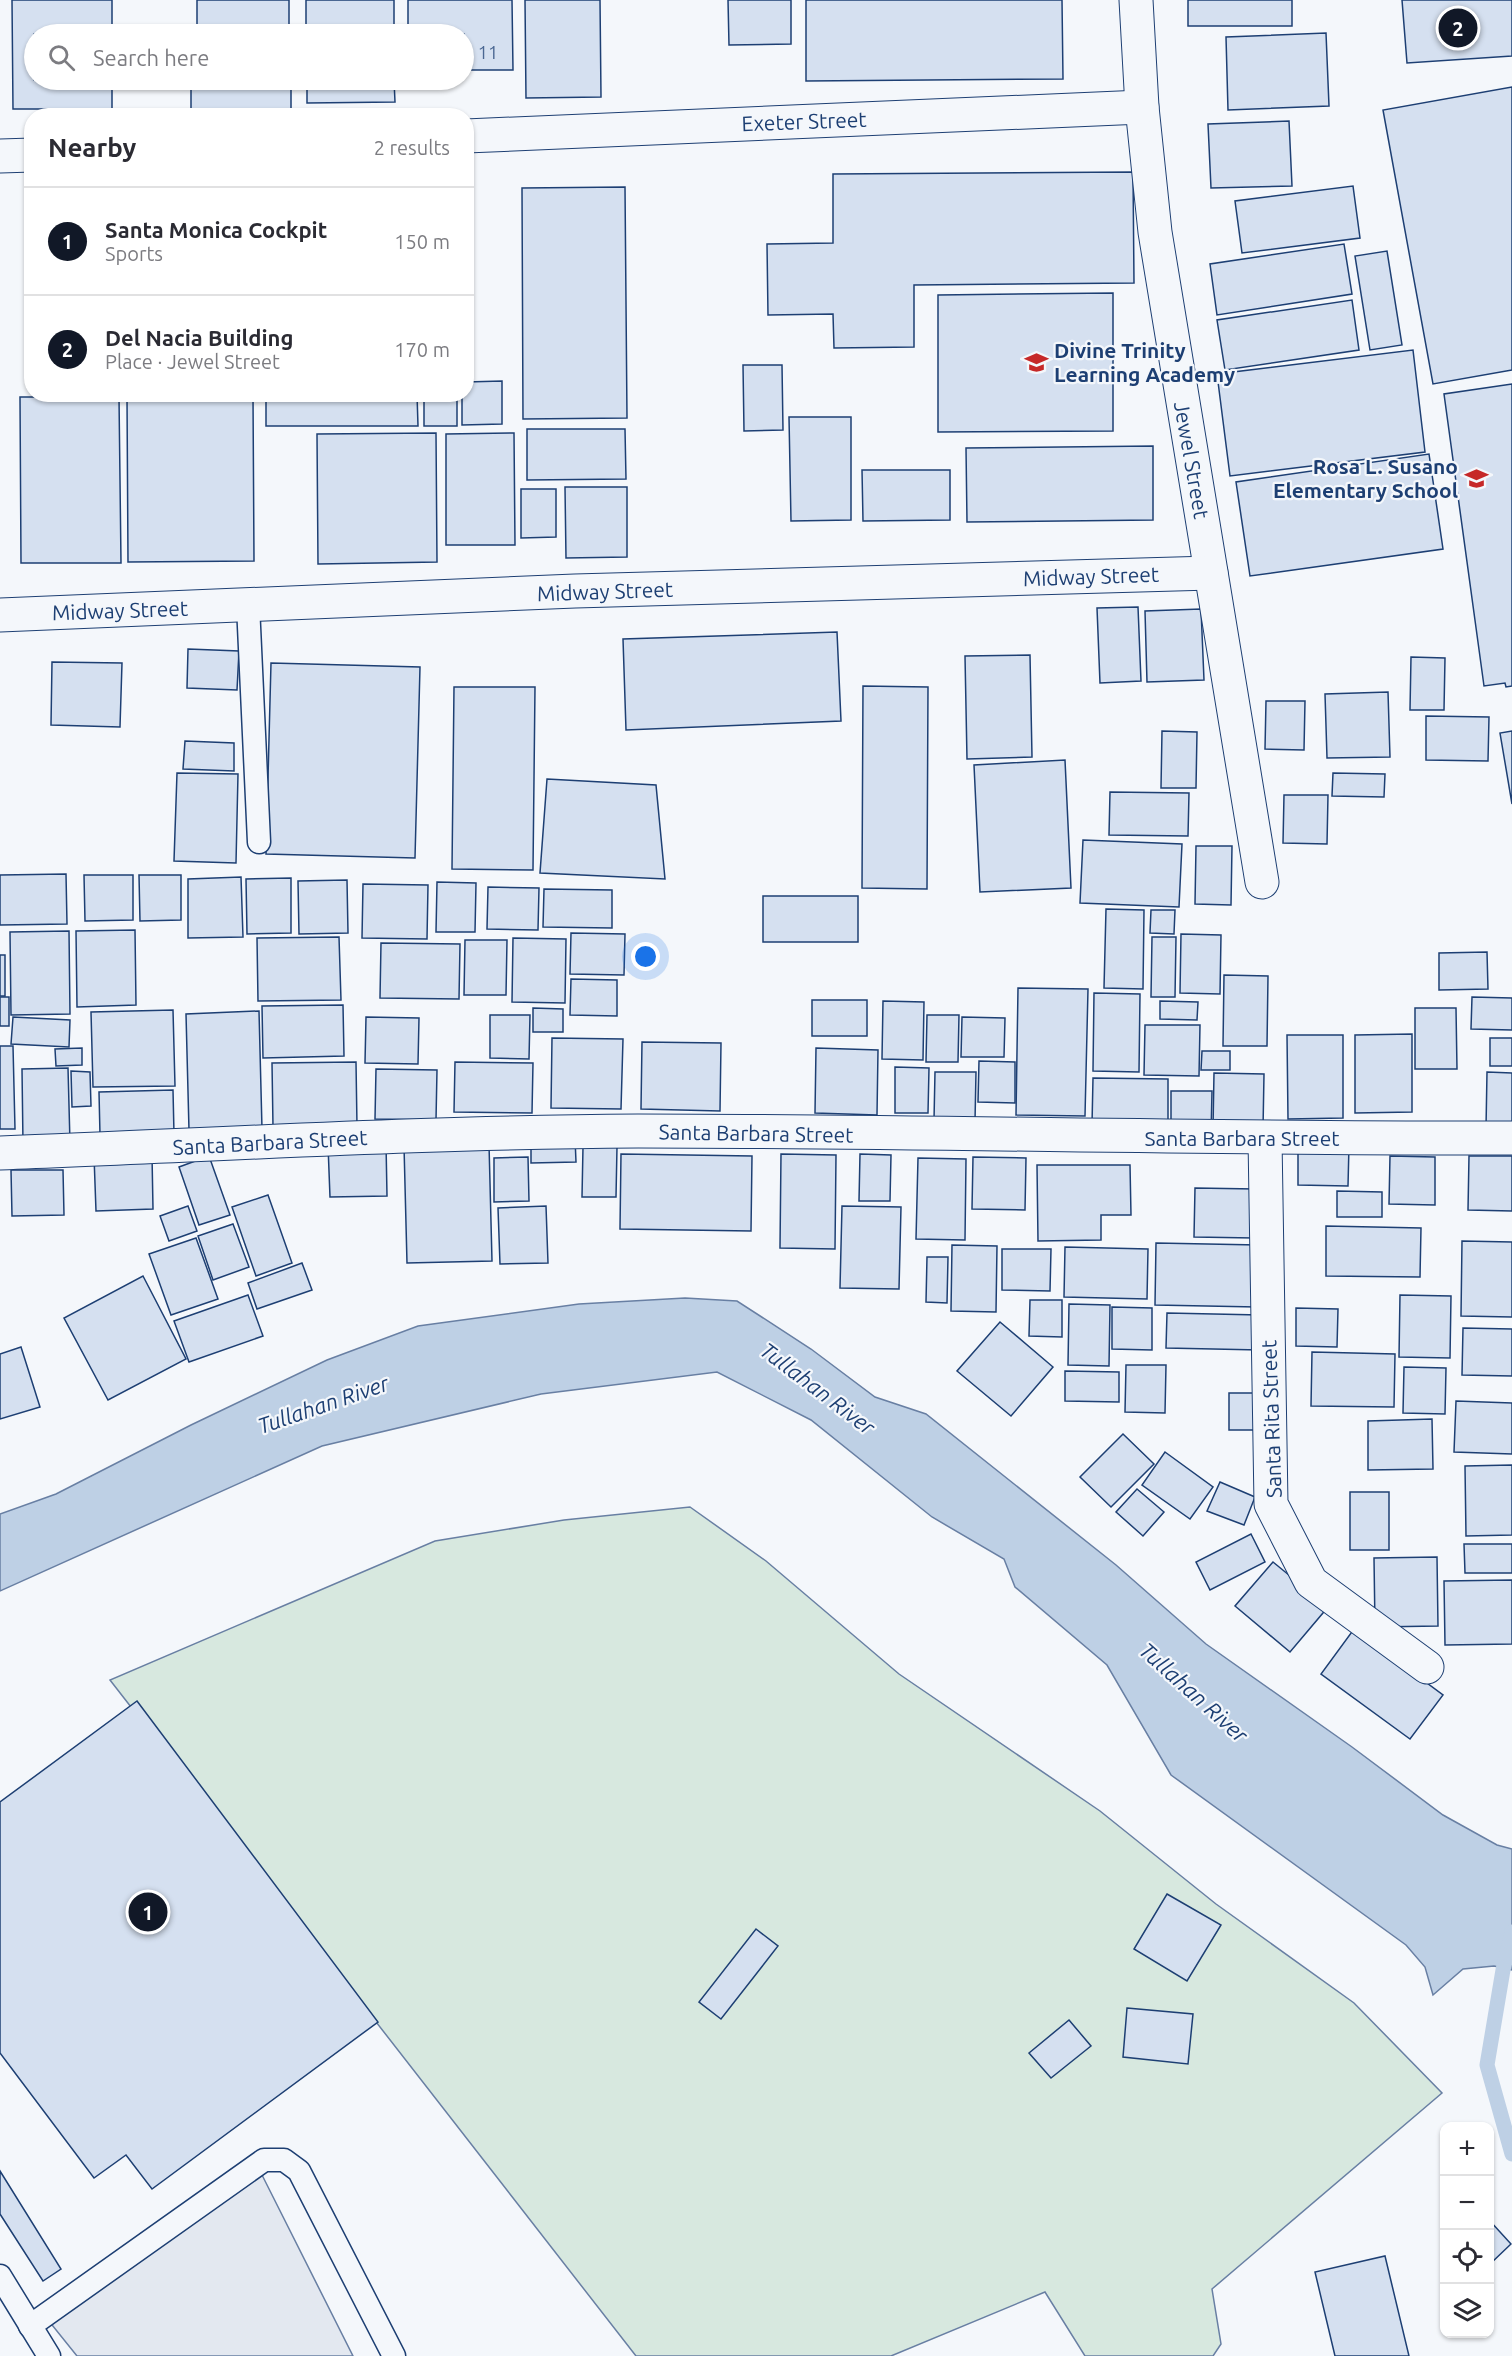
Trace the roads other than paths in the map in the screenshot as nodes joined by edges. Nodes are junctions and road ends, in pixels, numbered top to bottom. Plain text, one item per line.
1 (1136, 0) edge
2 (1142, 107) junction
3 (474, 136) edge
4 (24, 155) edge
5 (0, 156) edge
6 (1211, 573) junction
7 (248, 605) junction
8 (0, 615) edge
9 (259, 842) dead end
10 (1262, 882) dead end
11 (1512, 1138) edge
12 (1265, 1139) junction
13 (0, 1153) edge
14 (1426, 1667) dead end
15 (0, 2277) edge
16 (30, 2326) junction
17 (49, 2356) edge
18 (394, 2356) edge

1 - 2 street, Jewel Street
2 - 3 street, Exeter Street
2 - 6 street, Jewel Street
4 - 5 street
6 - 7 street, Midway Street
6 - 10 street, Jewel Street
7 - 8 street, Midway Street
7 - 9 lane
11 - 12 street, Santa Barbara Street
12 - 13 street, Santa Barbara Street
12 - 14 street, Santa Rita Street
15 - 16 lane
16 - 17 lane
16 - 18 lane

